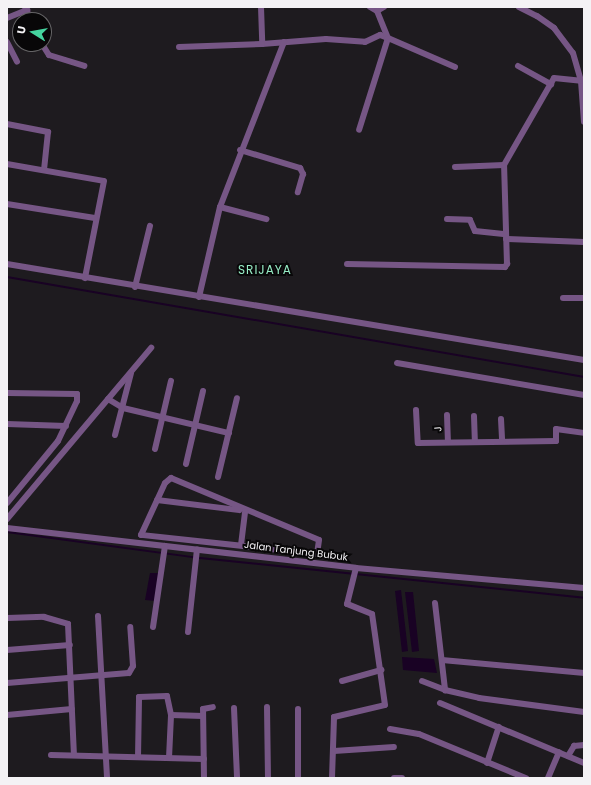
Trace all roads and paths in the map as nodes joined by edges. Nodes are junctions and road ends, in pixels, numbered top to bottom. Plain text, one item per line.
1 (261, 7) edge
2 (370, 7) edge
3 (384, 7) edge
4 (518, 7) edge
5 (26, 8) edge
6 (377, 11) junction
7 (7, 18) edge
8 (388, 38) junction
9 (7, 42) edge
10 (284, 42) junction
11 (262, 44) junction
12 (179, 47) dead end
13 (46, 52) edge
14 (17, 62) dead end
15 (84, 66) dead end
16 (518, 66) dead end
17 (455, 67) dead end
18 (581, 81) junction
19 (551, 84) junction
20 (583, 102) edge
21 (584, 122) edge
22 (7, 124) edge
23 (359, 130) dead end
24 (240, 150) junction
25 (7, 164) edge
26 (504, 165) junction
27 (455, 167) dead end
28 (44, 170) junction
29 (298, 192) dead end
30 (7, 204) edge
31 (220, 207) junction
32 (95, 218) junction
33 (266, 219) dead end
34 (447, 220) dead end
35 (150, 226) dead end
36 (506, 236) junction
37 (584, 242) edge
38 (7, 264) edge
39 (347, 264) dead end
40 (85, 278) junction
41 (135, 286) junction
42 (198, 297) junction
43 (564, 298) dead end
44 (584, 298) edge
45 (151, 348) dead end
46 (584, 360) edge
47 (397, 362) dead end
48 (131, 372) junction
49 (171, 381) dead end
50 (203, 391) dead end
51 (7, 393) edge
52 (584, 394) edge
53 (237, 398) dead end
54 (108, 399) junction
55 (123, 408) junction
56 (416, 410) dead end
57 (447, 415) dead end
58 (474, 416) dead end
59 (163, 417) junction
60 (501, 419) dead end
61 (7, 424) edge
62 (196, 425) junction
63 (66, 426) junction
64 (229, 433) junction
65 (584, 433) edge
66 (115, 435) dead end
67 (448, 441) junction
68 (475, 441) junction
69 (502, 441) junction
70 (155, 449) dead end
71 (186, 464) dead end
72 (218, 477) dead end
73 (157, 500) junction
74 (7, 503) edge
75 (245, 511) junction
76 (7, 519) edge
77 (7, 528) edge
78 (239, 545) junction
79 (165, 548) junction
80 (197, 552) junction
81 (237, 554) junction
82 (321, 555) junction
83 (321, 564) junction
84 (355, 571) junction
85 (584, 588) edge
86 (435, 603) dead end
87 (98, 616) dead end
88 (7, 618) edge
89 (130, 627) dead end
90 (153, 627) dead end
91 (188, 632) dead end
92 (70, 645) junction
93 (7, 650) edge
94 (442, 660) junction
95 (381, 670) junction
96 (584, 673) edge
97 (101, 675) junction
98 (70, 678) junction
99 (342, 681) dead end
100 (422, 681) dead end
101 (7, 683) edge
102 (445, 690) junction
103 (440, 703) dead end
104 (213, 707) dead end
105 (267, 707) dead end
106 (234, 708) dead end
107 (72, 709) junction
108 (298, 709) dead end
109 (584, 712) edge
110 (171, 714) junction
111 (7, 715) edge
112 (203, 716) junction
113 (499, 727) junction
114 (390, 729) dead end
115 (584, 745) edge
116 (394, 747) dead end
117 (334, 750) junction
118 (560, 752) junction
119 (51, 755) dead end
120 (74, 755) junction
121 (105, 755) junction
122 (568, 756) junction
123 (138, 757) junction
124 (169, 758) junction
125 (204, 759) junction
126 (487, 762) junction
127 (584, 763) edge
128 (107, 778) edge
129 (204, 778) edge
130 (237, 778) edge
131 (268, 778) edge
132 (298, 778) edge
133 (332, 778) edge
134 (394, 778) edge
135 (402, 778) edge
136 (526, 778) edge
137 (548, 778) edge

1 - 11 street
2 - 6 street
3 - 6 street
4 - 18 street
5 - 7 street
6 - 8 street
8 - 10 street
8 - 17 street
8 - 23 street
9 - 14 street
10 - 11 street
10 - 24 street
11 - 12 street
13 - 15 street
16 - 19 street
18 - 19 street
18 - 20 street
19 - 26 street
20 - 21 street
22 - 28 street
24 - 29 street
24 - 31 street
25 - 28 street
26 - 27 street
26 - 36 street
28 - 32 street
30 - 32 street
31 - 33 street
31 - 42 street
32 - 40 street
34 - 36 street
35 - 41 street
36 - 37 street
36 - 39 street
38 - 40 street
40 - 41 street
41 - 42 street
42 - 46 street
43 - 44 street
45 - 48 street
47 - 52 street
48 - 54 street
48 - 55 street
49 - 59 street
50 - 62 street
51 - 63 street
53 - 64 street
54 - 55 street
54 - 76 street
55 - 59 street
55 - 66 street
56 - 67 street
57 - 67 street, J
58 - 68 street
59 - 62 street
59 - 70 street
60 - 69 street
61 - 63 street
62 - 64 street
62 - 71 street
63 - 74 street
64 - 72 street
65 - 69 street
67 - 68 street
68 - 69 street
73 - 75 street
73 - 75 street
73 - 78 street
75 - 78 street
75 - 82 street
77 - 79 street, Jalan Tanjung Bubuk
78 - 81 street
78 - 82 street
79 - 80 street, Jalan Tanjung Bubuk
79 - 90 street
80 - 81 street, Jalan Tanjung Bubuk
80 - 91 street
81 - 83 street, Jalan Tanjung Bubuk
82 - 83 street
83 - 84 street, Jalan Tanjung Bubuk
84 - 85 street, Jalan Tanjung Bubuk
84 - 95 street
86 - 94 street
87 - 97 street
88 - 92 street
89 - 97 street
92 - 93 street
92 - 98 street
94 - 96 street
94 - 102 street
95 - 99 street
95 - 117 street
97 - 98 street
97 - 121 street
98 - 101 street
98 - 107 street
100 - 102 street
102 - 109 street
103 - 113 street
104 - 112 street
105 - 131 street
106 - 130 street
107 - 111 street
107 - 120 street
108 - 132 street
110 - 112 street
110 - 123 street
110 - 124 street
112 - 125 street
113 - 118 street
113 - 126 street
114 - 126 street
115 - 122 street
116 - 117 street
117 - 133 street
118 - 122 street
118 - 137 street
119 - 120 street
120 - 121 street
121 - 123 street
121 - 128 street
122 - 127 street
123 - 124 street
124 - 125 street
125 - 129 street
126 - 136 street
134 - 135 street

